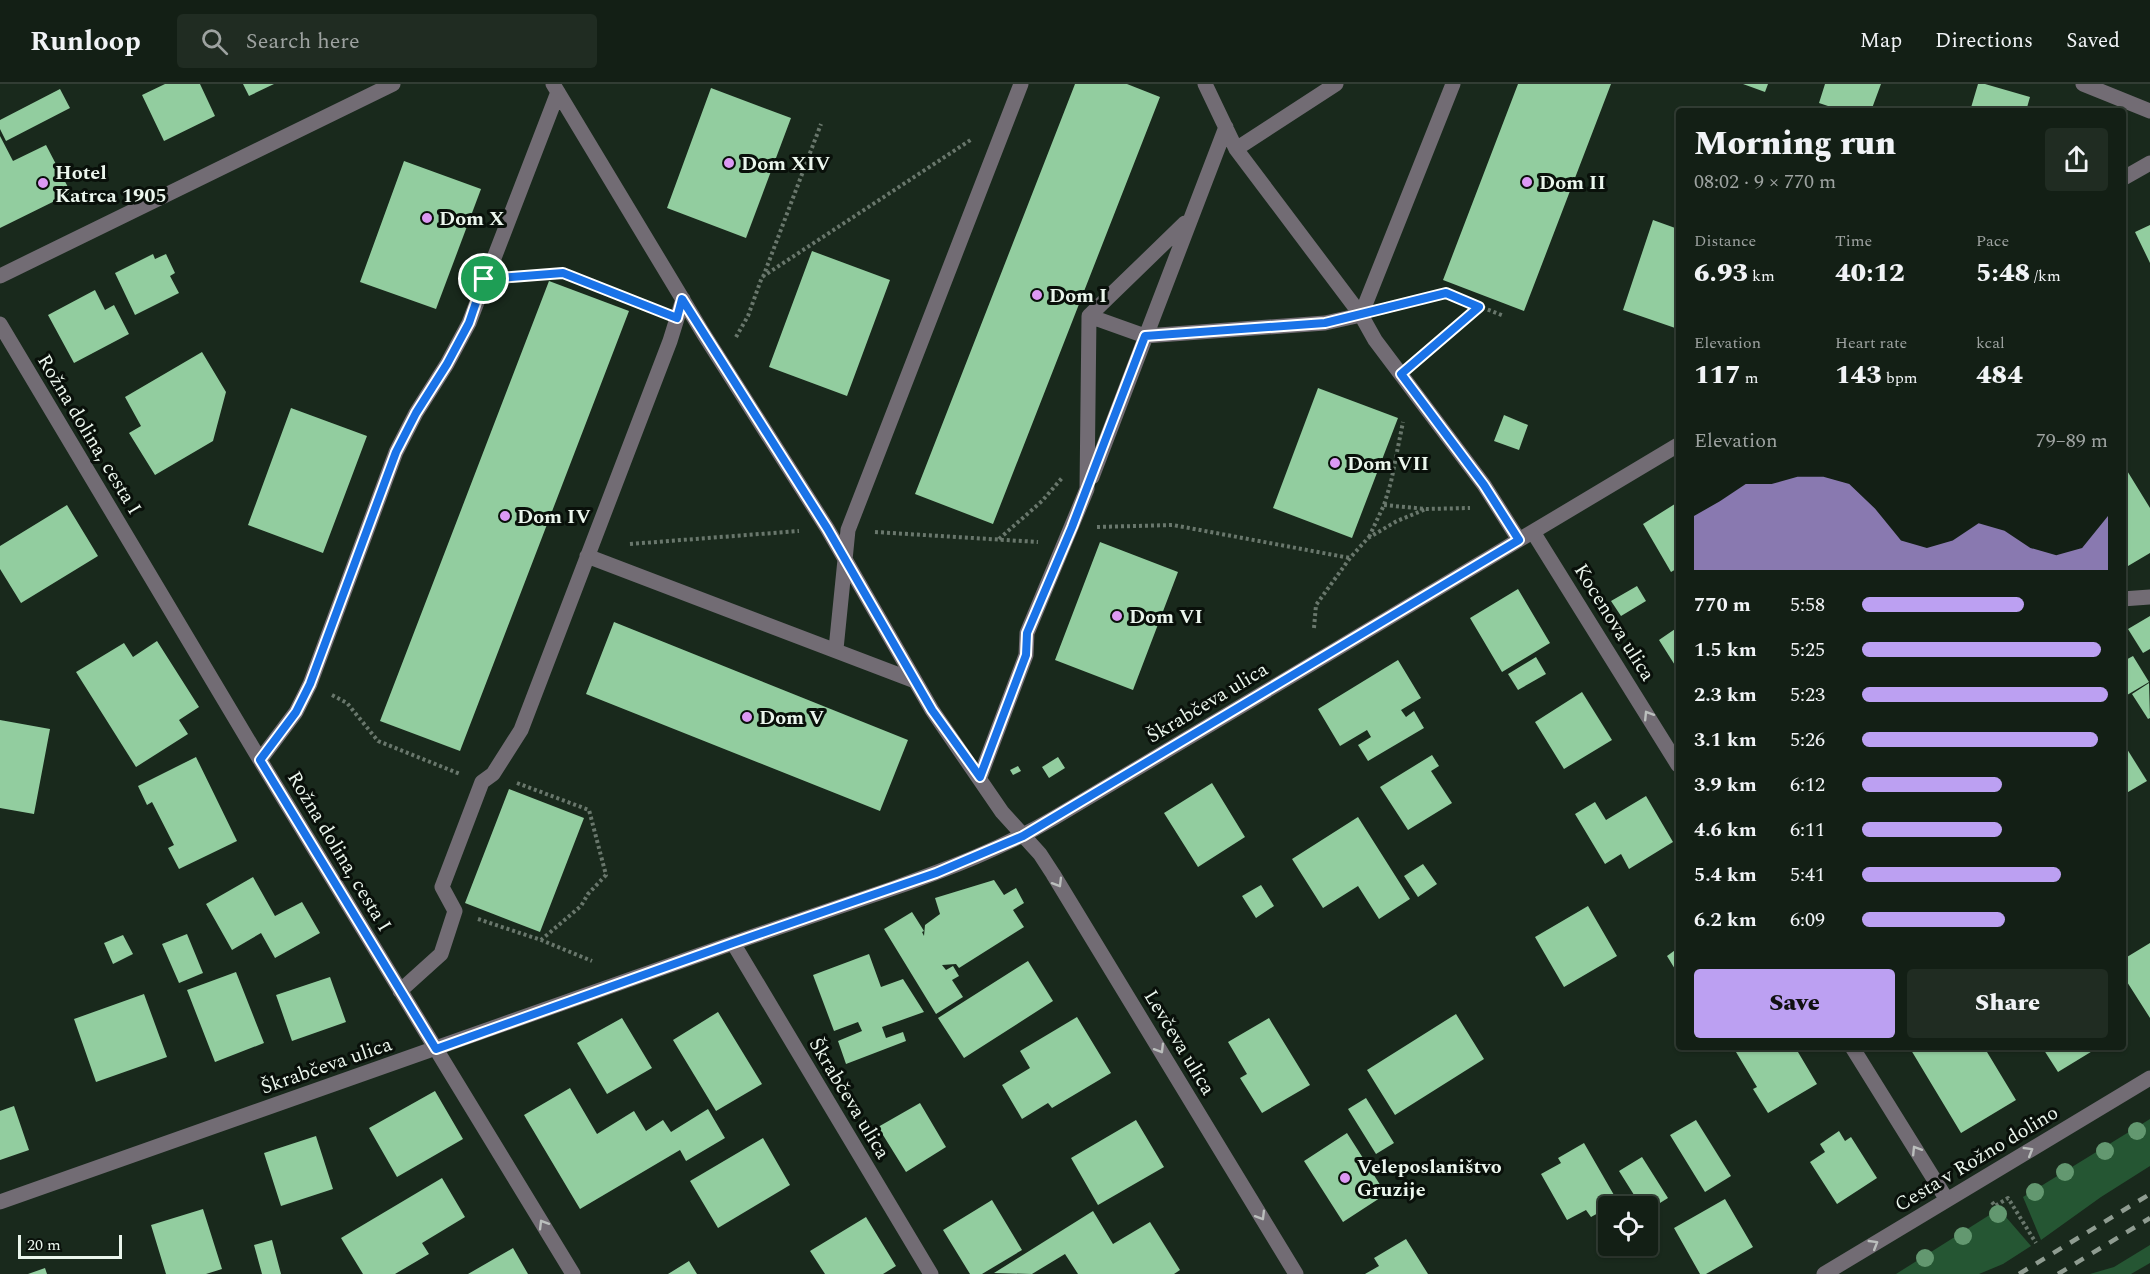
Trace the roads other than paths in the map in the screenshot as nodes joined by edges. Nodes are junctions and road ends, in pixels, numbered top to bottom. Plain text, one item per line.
1 (393, 84) edge
2 (1021, 84) edge
3 (1205, 84) edge
4 (1336, 84) edge
5 (1453, 84) edge
6 (2084, 84) edge
7 (556, 88) edge
8 (2150, 111) edge
9 (1226, 127) junction
10 (1236, 149) junction
11 (2150, 163) edge
12 (2126, 177) edge
13 (1190, 219) junction
14 (0, 276) edge
15 (682, 299) junction
16 (1361, 315) junction
17 (1089, 316) junction
18 (3, 329) edge
19 (1145, 336) junction
20 (0, 351) edge
21 (1676, 446) edge
22 (1087, 489) junction
23 (1533, 532) junction
24 (1519, 540) junction
25 (586, 556) junction
26 (846, 562) junction
27 (2150, 597) edge
28 (2126, 599) edge
29 (836, 649) junction
30 (915, 681) junction
31 (260, 760) junction
32 (1676, 762) edge
33 (980, 777) junction
34 (1023, 836) junction
35 (733, 943) junction
36 (400, 991) junction
37 (436, 1049) junction
38 (1854, 1050) edge
39 (2150, 1078) edge
40 (1947, 1200) junction
41 (0, 1202) edge
42 (573, 1274) edge
43 (931, 1274) edge
44 (1296, 1274) edge
45 (1824, 1274) edge

1 - 14 street
2 - 26 street
3 - 9 street
4 - 10 street
5 - 16 street
6 - 8 street
7 - 15 street, Levčeva ulica
7 - 31 street
9 - 10 street
9 - 13 street
10 - 16 street
11 - 12 street
13 - 17 street
13 - 19 street
15 - 25 street
15 - 26 street, Levčeva ulica
16 - 19 street
16 - 24 street
17 - 19 street
17 - 22 street
18 - 20 street
18 - 31 street, Rožna dolina, cesta I
19 - 22 street
21 - 23 street, Škrabčeva ulica
22 - 33 street
23 - 24 street, Škrabčeva ulica
32 -> 23 street, Kocenova ulica
24 - 34 street, Škrabčeva ulica
25 - 29 street
25 - 36 street
26 - 29 street
26 - 30 street, Levčeva ulica
27 - 28 street
29 - 30 street
30 - 33 street, Levčeva ulica
31 - 36 street, Rožna dolina, cesta I
33 - 34 street, Levčeva ulica
34 - 35 street, Škrabčeva ulica
34 -> 44 street, Levčeva ulica
35 - 37 street, Škrabčeva ulica
35 - 43 street, Škrabčeva ulica
36 - 37 street, Rožna dolina, cesta I
37 - 41 street, Škrabčeva ulica
42 -> 37 street, Rožna dolina, cesta I
40 -> 38 street
40 -> 39 street, Cesta v Rožno dolino
45 -> 40 street, Cesta v Rožno dolino

